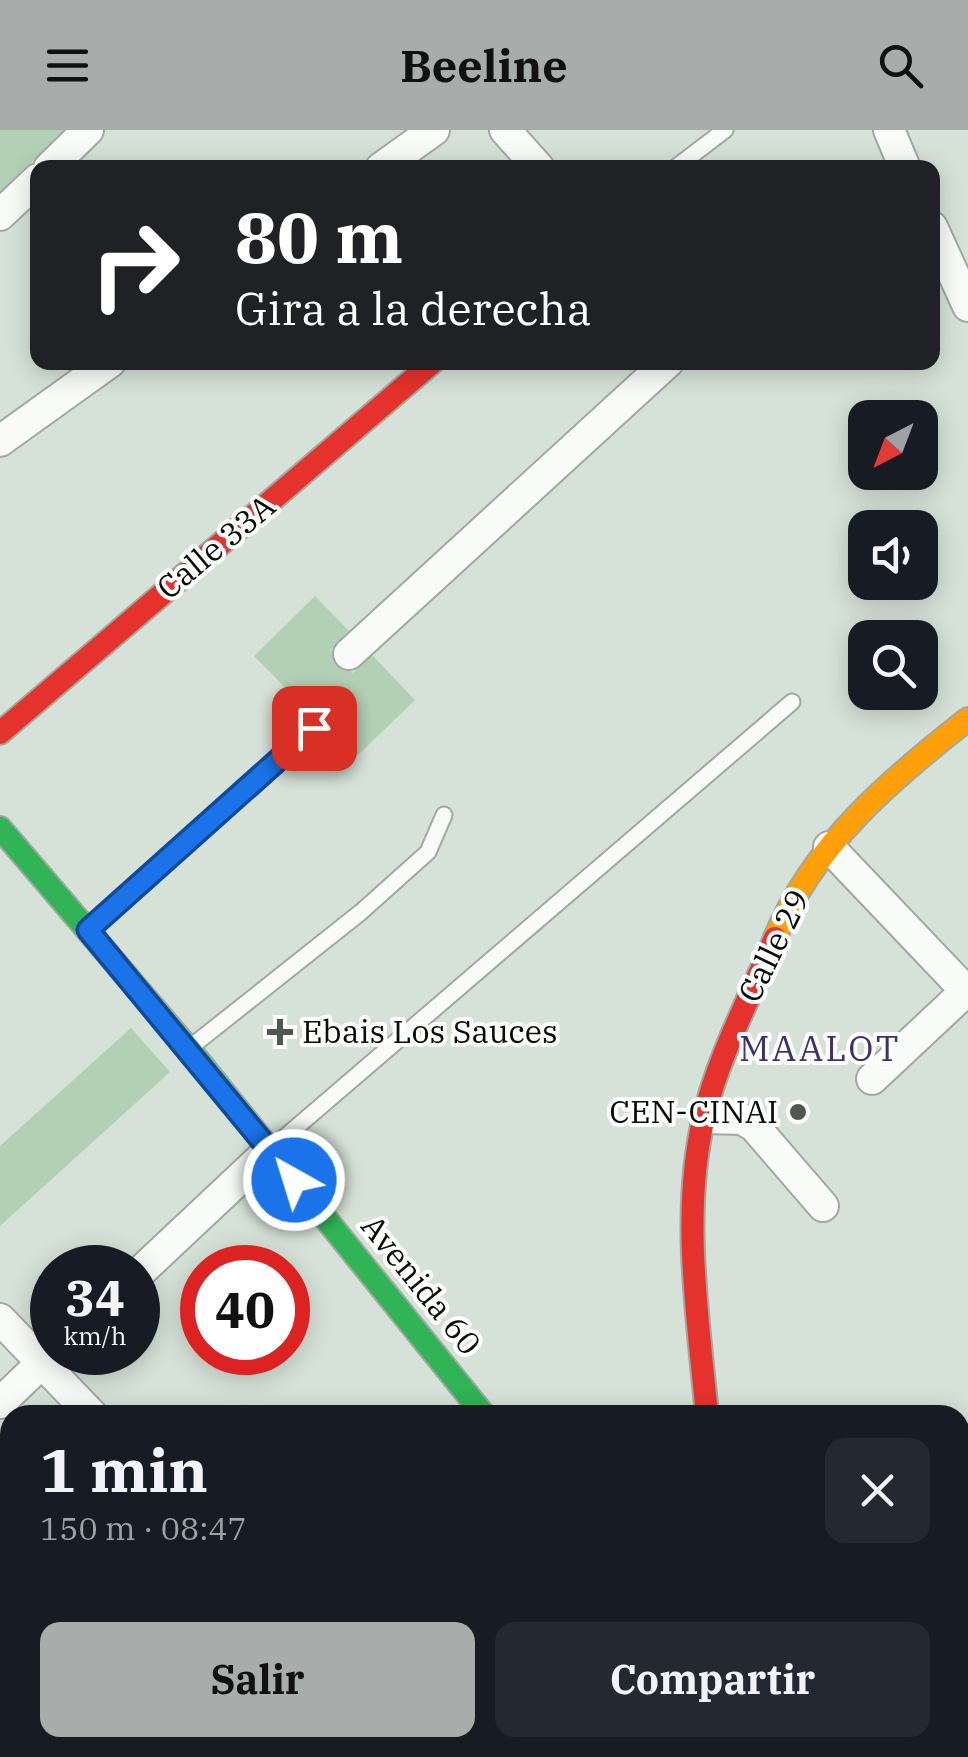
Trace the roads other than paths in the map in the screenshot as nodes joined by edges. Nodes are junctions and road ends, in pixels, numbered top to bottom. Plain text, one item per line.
1 (88, 130) edge
2 (434, 130) edge
3 (505, 130) edge
4 (726, 130) edge
5 (57, 160) edge
6 (393, 160) edge
7 (531, 160) edge
8 (686, 160) edge
9 (30, 186) edge
10 (0, 215) edge
11 (940, 245) edge
12 (968, 304) edge
13 (99, 370) edge
14 (424, 370) edge
15 (659, 370) edge
16 (0, 441) edge
17 (349, 654) dead end
18 (792, 702) dead end
19 (968, 719) edge
20 (314, 728) dead end
21 (0, 732) edge
22 (444, 815) dead end
23 (0, 828) edge
24 (828, 847) junction
25 (88, 930) junction
26 (966, 992) edge
27 (189, 1049) junction
28 (872, 1079) dead end
29 (705, 1118) junction
30 (270, 1150) junction
31 (823, 1206) dead end
32 (160, 1253) edge
33 (0, 1319) edge
34 (30, 1344) edge
35 (30, 1374) edge
36 (60, 1375) edge
37 (0, 1403) edge
38 (84, 1405) edge
39 (476, 1405) edge
40 (706, 1405) edge

1 - 5 street
2 - 6 street
3 - 7 street
4 - 8 lane
9 - 10 street
11 - 12 street
13 - 16 street
14 - 21 street, Calle 33A
15 - 17 street
18 - 30 lane
19 - 24 street, Calle 29
20 - 25 lane
22 - 27 lane
23 - 25 street, Avenida 60
24 - 26 street
24 - 29 street, Calle 29
25 - 27 street, Avenida 60
26 - 28 street
27 - 30 street, Avenida 60
29 - 31 street
29 - 40 street, Calle 29
30 - 32 street
30 - 39 street, Avenida 60
33 - 34 street
35 - 37 street
36 - 38 street

